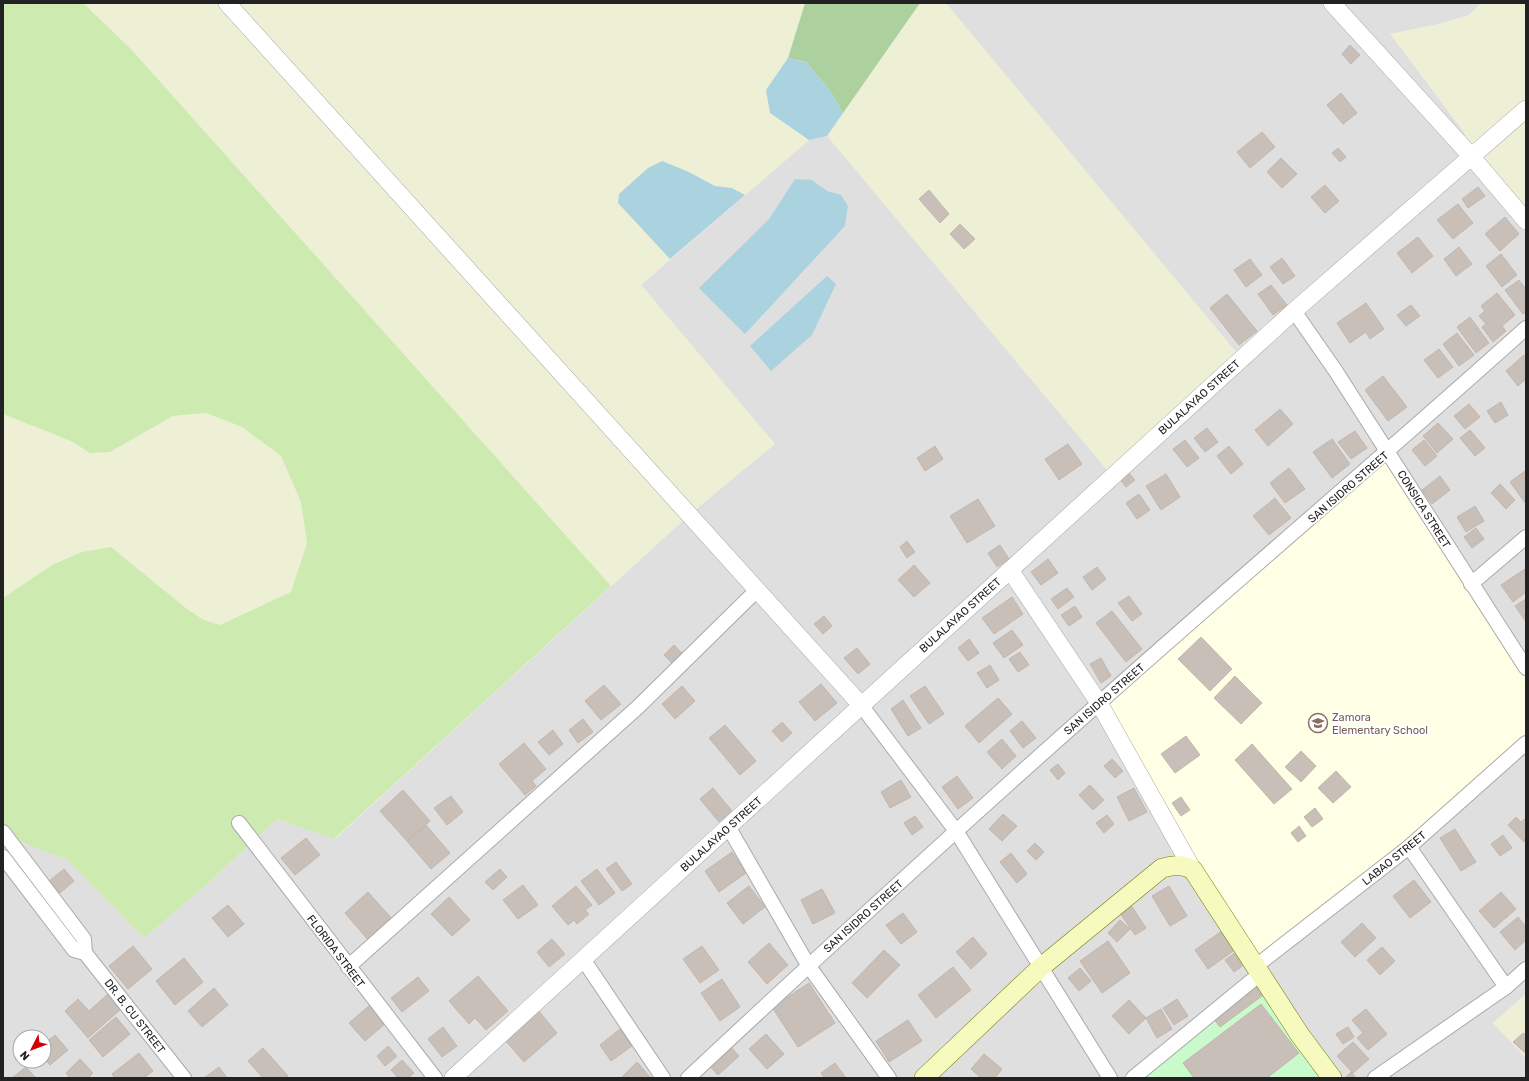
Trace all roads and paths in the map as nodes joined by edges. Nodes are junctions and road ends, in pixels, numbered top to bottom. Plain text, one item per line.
1 (227, 3) edge
2 (1332, 3) edge
3 (1526, 109) edge
4 (1471, 156) junction
5 (1526, 221) edge
6 (1294, 311) junction
7 (1524, 334) edge
8 (1388, 452) junction
9 (1526, 537) edge
10 (1010, 570) junction
11 (1471, 584) junction
12 (756, 591) junction
13 (1526, 668) edge
14 (1099, 703) junction
15 (861, 705) junction
16 (1526, 743) edge
17 (239, 823) dead end
18 (728, 828) junction
19 (956, 831) junction
20 (3, 832) edge
21 (1409, 847) junction
22 (3, 858) edge
23 (1193, 870) junction
24 (85, 953) junction
25 (583, 959) junction
26 (808, 965) junction
27 (348, 967) junction
28 (1040, 968) junction
29 (1258, 969) junction
30 (1526, 969) edge
31 (1506, 987) junction
32 (184, 1078) edge
33 (434, 1078) edge
34 (452, 1078) edge
35 (663, 1078) edge
36 (688, 1078) edge
37 (889, 1078) edge
38 (924, 1078) edge
39 (1110, 1078) edge
40 (1133, 1078) edge
41 (1332, 1078) edge
42 (1375, 1078) edge

1 - 12 street
2 - 4 street
3 - 4 street, BULALAYAO STREET
4 - 5 street
4 - 6 street, BULALAYAO STREET
6 - 8 street, CONSICA STREET
6 - 10 street, BULALAYAO STREET
7 - 8 street, SAN ISIDRO STREET
8 - 11 street, CONSICA STREET
8 - 14 street, SAN ISIDRO STREET
9 - 11 street
10 - 14 street
10 - 15 street, BULALAYAO STREET
11 - 13 street, CONSICA STREET
12 - 15 street
12 - 27 street
14 - 19 street, SAN ISIDRO STREET
14 - 23 street
15 - 18 street, BULALAYAO STREET
15 - 19 street
16 - 21 street, LABAO STREET
17 - 27 street, FLORIDA STREET
18 - 25 street, BULALAYAO STREET
18 - 26 street
19 - 26 street, SAN ISIDRO STREET
19 - 28 street
20 - 24 street, DR. B. CU STREET
21 - 29 street, LABAO STREET
21 - 31 street
22 - 24 street, DR. B. CU STREET
23 - 28 main road
23 - 29 main road
24 - 32 street, DR. B. CU STREET
25 - 34 street, BULALAYAO STREET
25 - 35 street
26 - 36 street, SAN ISIDRO STREET
26 - 37 street
27 - 33 street, FLORIDA STREET
28 - 38 main road
28 - 39 street
29 - 40 street, LABAO STREET
29 - 41 main road
30 - 31 street
31 - 42 street

